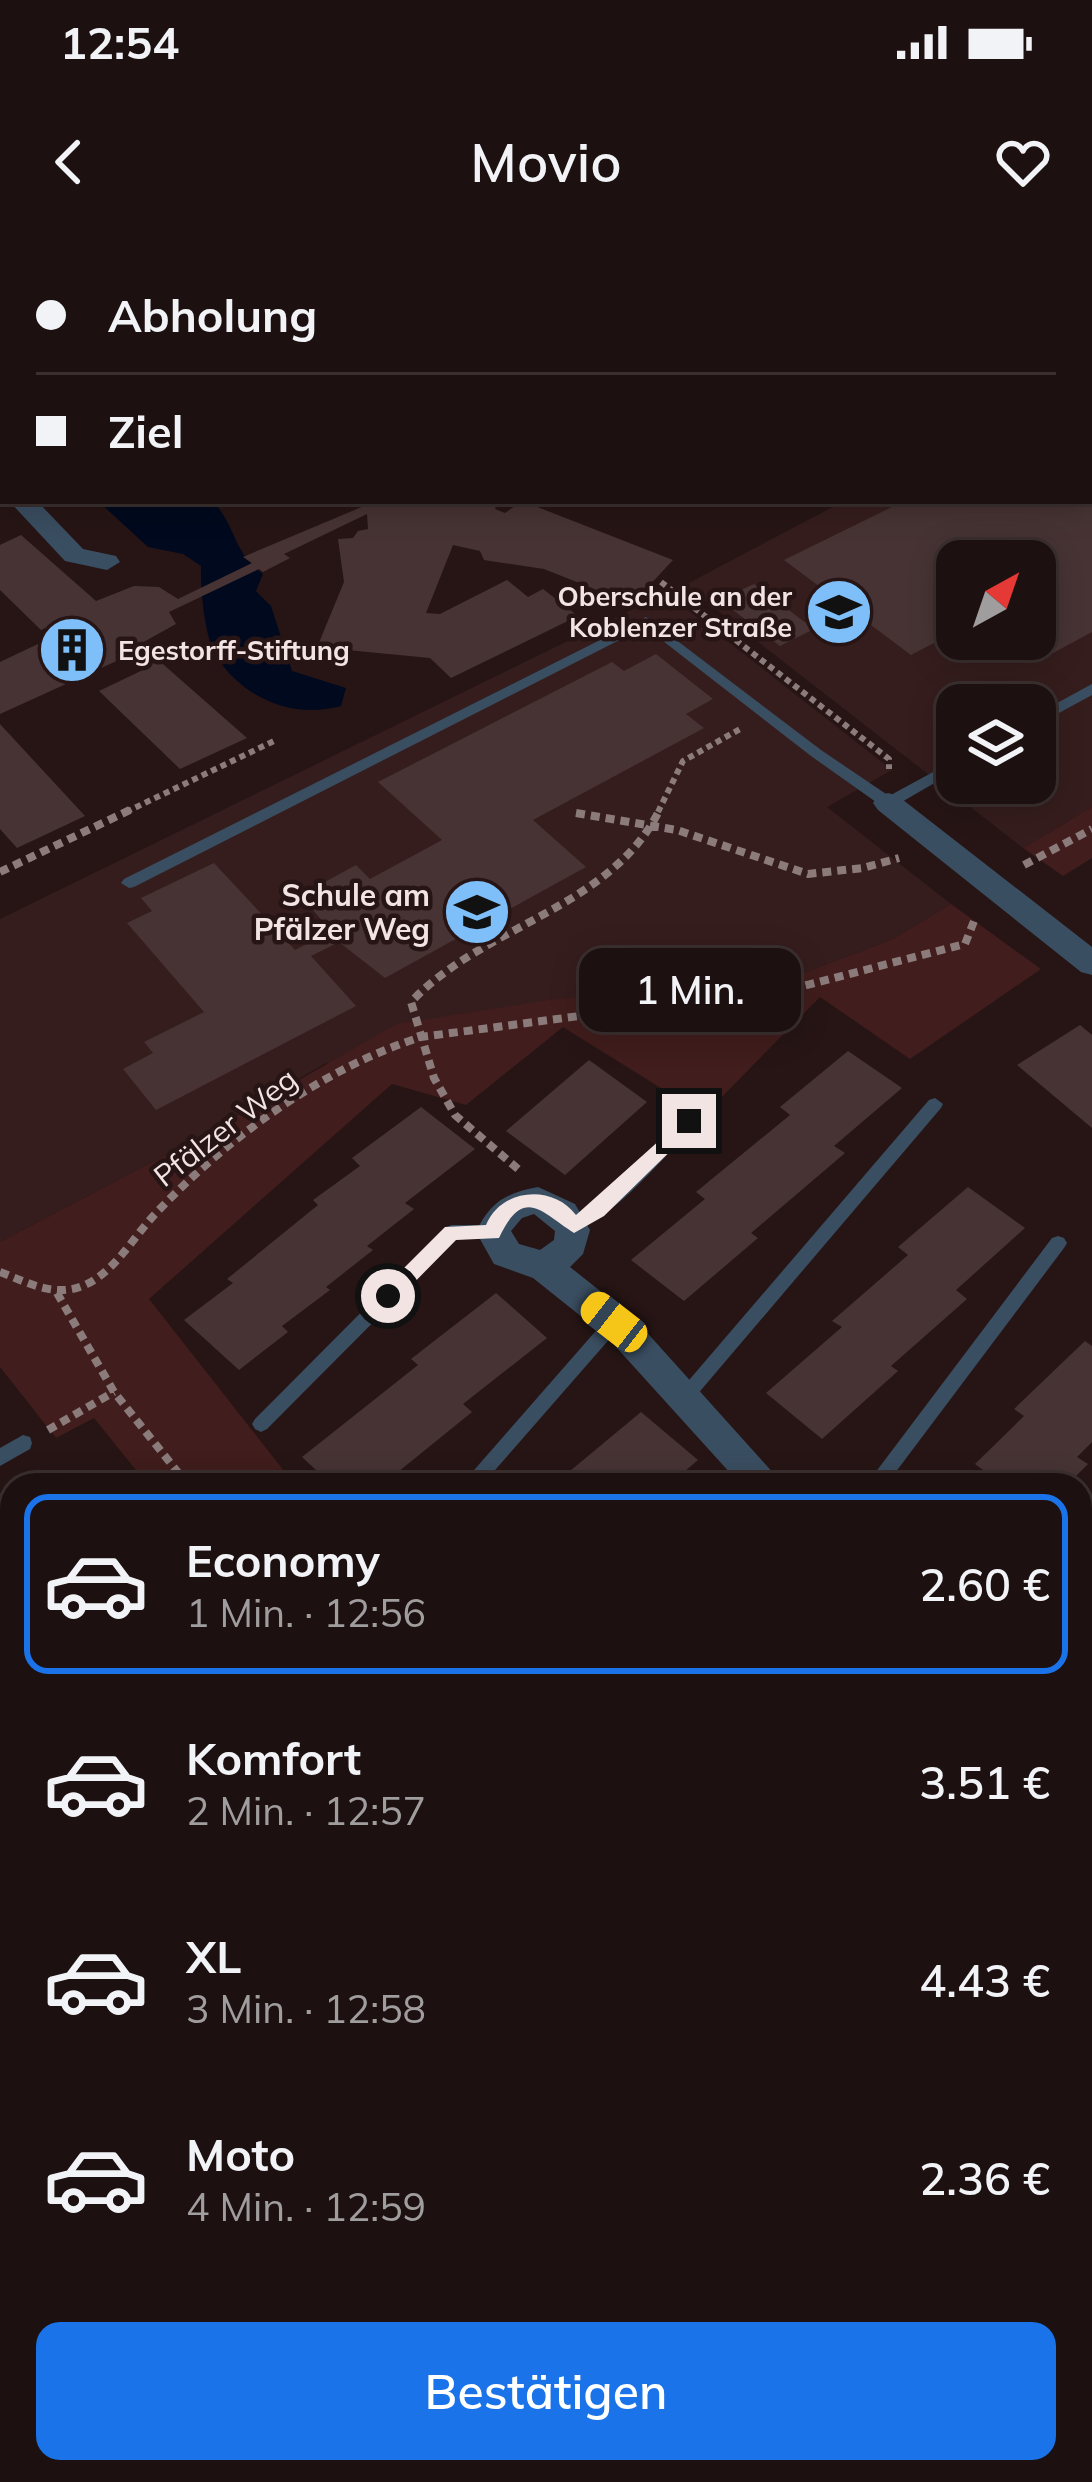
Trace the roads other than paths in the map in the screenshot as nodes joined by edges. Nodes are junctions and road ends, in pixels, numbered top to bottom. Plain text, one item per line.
1 (25, 504) edge
2 (107, 562) dead end
3 (1092, 689) edge
4 (1056, 709) edge
5 (936, 776) edge
6 (888, 803) junction
7 (129, 883) dead end
8 (1092, 964) edge
9 (935, 1105) dead end
10 (689, 1121) dead end
11 (574, 1225) junction
12 (493, 1232) junction
13 (1058, 1243) dead end
14 (542, 1265) junction
15 (614, 1322) junction
16 (684, 1398) junction
17 (261, 1424) dead end
18 (23, 1443) road end
19 (0, 1458) edge
20 (481, 1473) edge
21 (743, 1473) edge
22 (884, 1473) edge

1 - 2 street
3 - 4 lane
5 - 6 lane
6 - 7 lane
6 - 8 street
9 - 16 lane
10 - 11 lane
11 - 12 street
11 - 14 street
12 - 14 street
12 - 17 lane
13 - 22 lane
14 - 15 street
15 - 16 street
15 - 20 lane
16 - 21 street
18 - 19 lane

